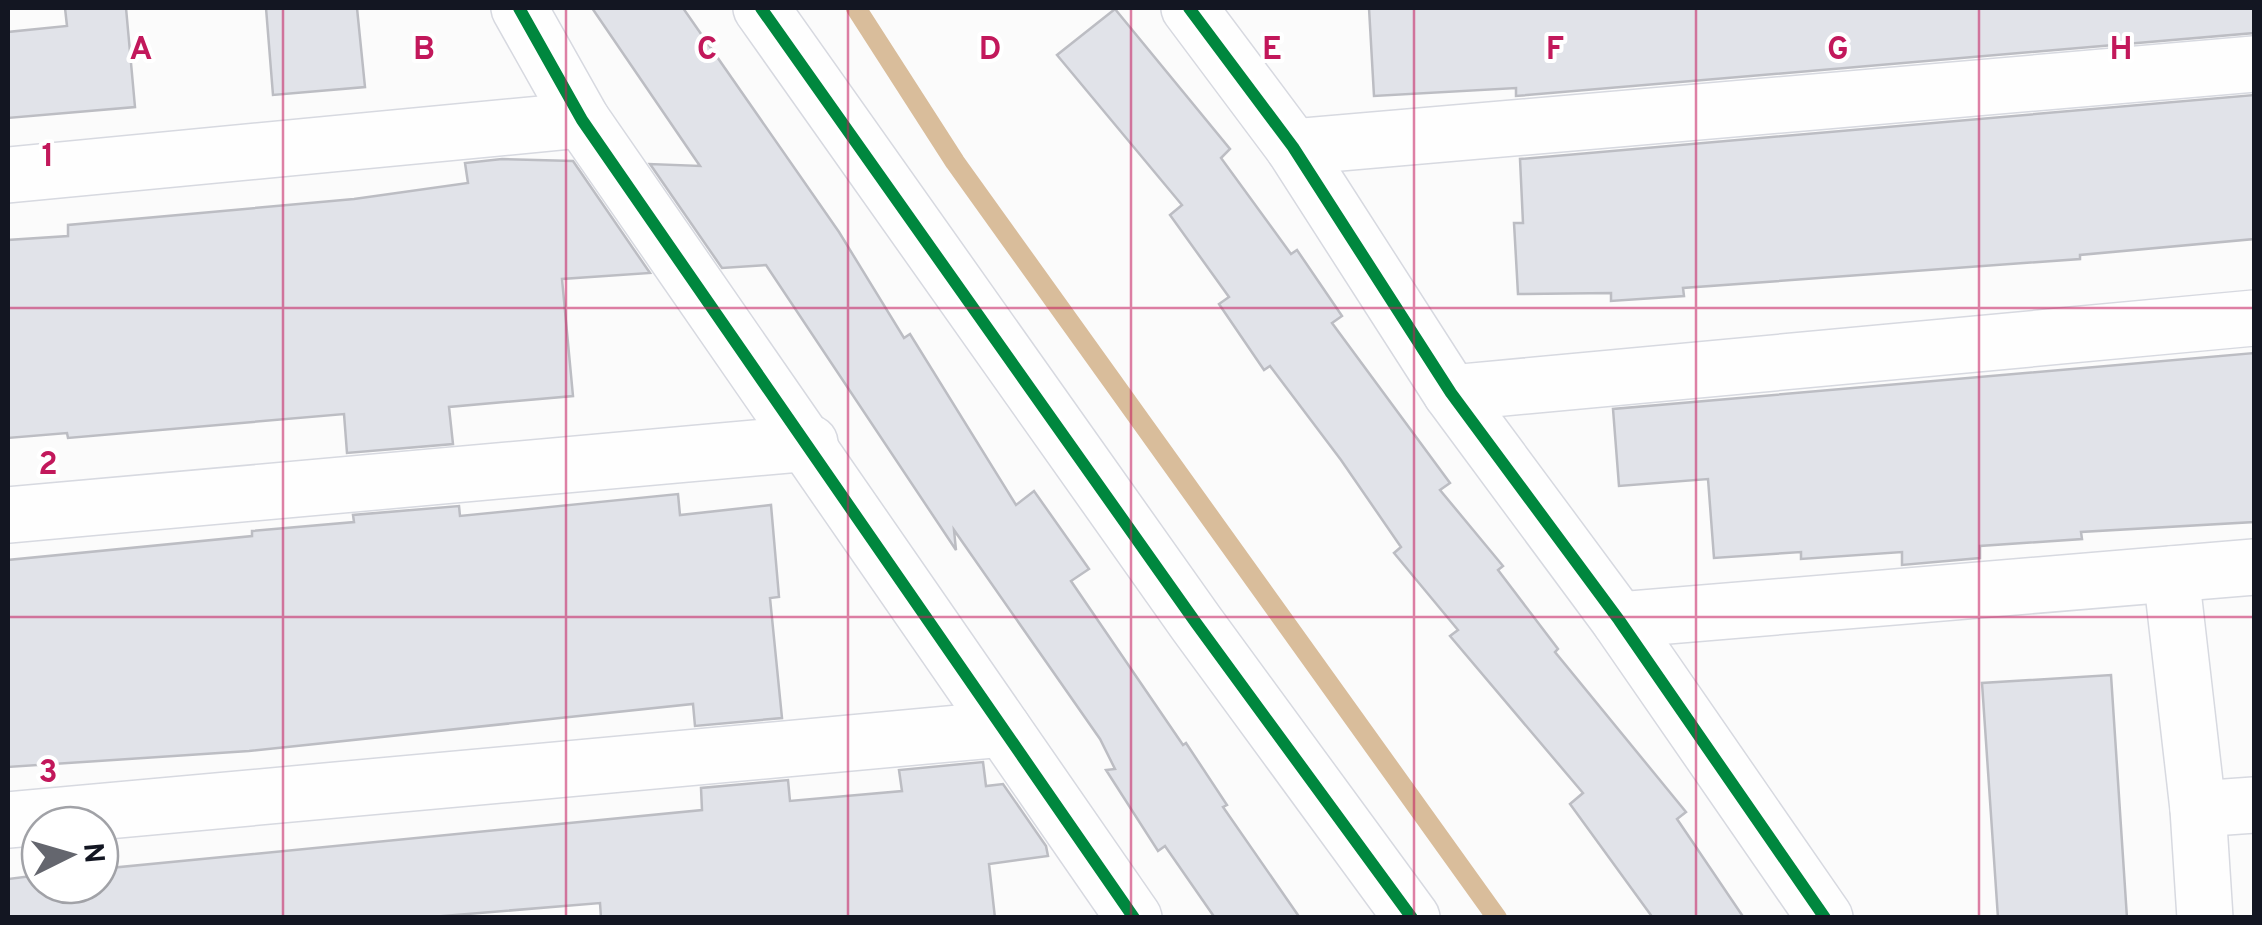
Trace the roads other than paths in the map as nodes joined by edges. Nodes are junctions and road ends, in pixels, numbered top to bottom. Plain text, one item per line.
1 (518, 8) edge
2 (761, 8) edge
3 (1189, 8) edge
4 (2254, 64) edge
5 (582, 120) junction
6 (1293, 147) junction
7 (8, 175) edge
8 (2254, 318) edge
9 (1451, 393) junction
10 (810, 443) junction
11 (8, 515) edge
12 (2254, 567) edge
13 (2171, 574) junction
14 (1619, 620) junction
15 (1003, 729) junction
16 (2254, 805) edge
17 (2198, 810) junction
18 (8, 820) edge
19 (1134, 918) edge
20 (1412, 918) edge
21 (1826, 918) edge
22 (2205, 918) edge

1 - 5 street
2 - 20 street
3 - 6 street
4 - 6 street
5 - 7 street
5 - 10 street
6 - 9 street
8 - 9 street
9 - 14 street
10 - 11 street
10 - 15 street
12 - 13 street
13 - 14 street
13 - 17 street
14 - 21 street
15 - 18 street
15 - 19 street
16 - 17 street
17 - 22 street

